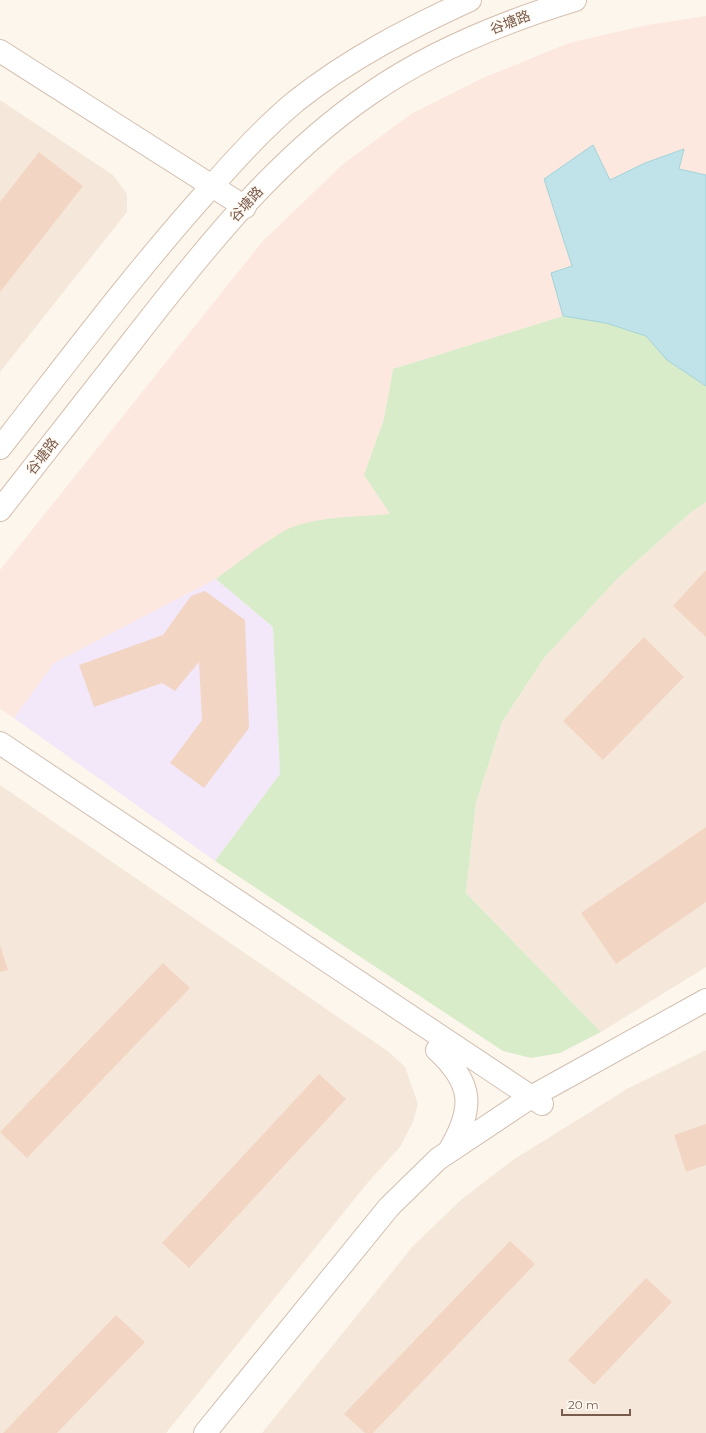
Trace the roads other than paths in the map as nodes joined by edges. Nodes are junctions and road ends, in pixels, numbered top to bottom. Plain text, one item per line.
1 (470, 0) edge
2 (575, 0) edge
3 (0, 51) edge
4 (0, 65) edge
5 (208, 191) junction
6 (240, 212) junction
7 (0, 448) edge
8 (0, 510) edge
9 (0, 744) edge
10 (0, 758) edge
11 (706, 1000) edge
12 (706, 1015) edge
13 (438, 1050) junction
14 (497, 1074) junction
15 (566, 1077) junction
16 (531, 1104) junction
17 (448, 1152) junction
18 (205, 1433) edge
19 (221, 1433) edge

1 - 5 street
2 - 6 street, 谷塘路
3 - 5 street
4 - 5 street
5 - 6 street
5 - 7 street
6 - 8 street, 谷塘路
9 - 14 street
10 - 13 street
11 - 15 street
12 - 16 street
13 - 16 street
13 - 17 street
14 - 15 street
14 - 16 street
15 - 16 street
16 - 17 street
16 - 19 street
17 - 18 street

